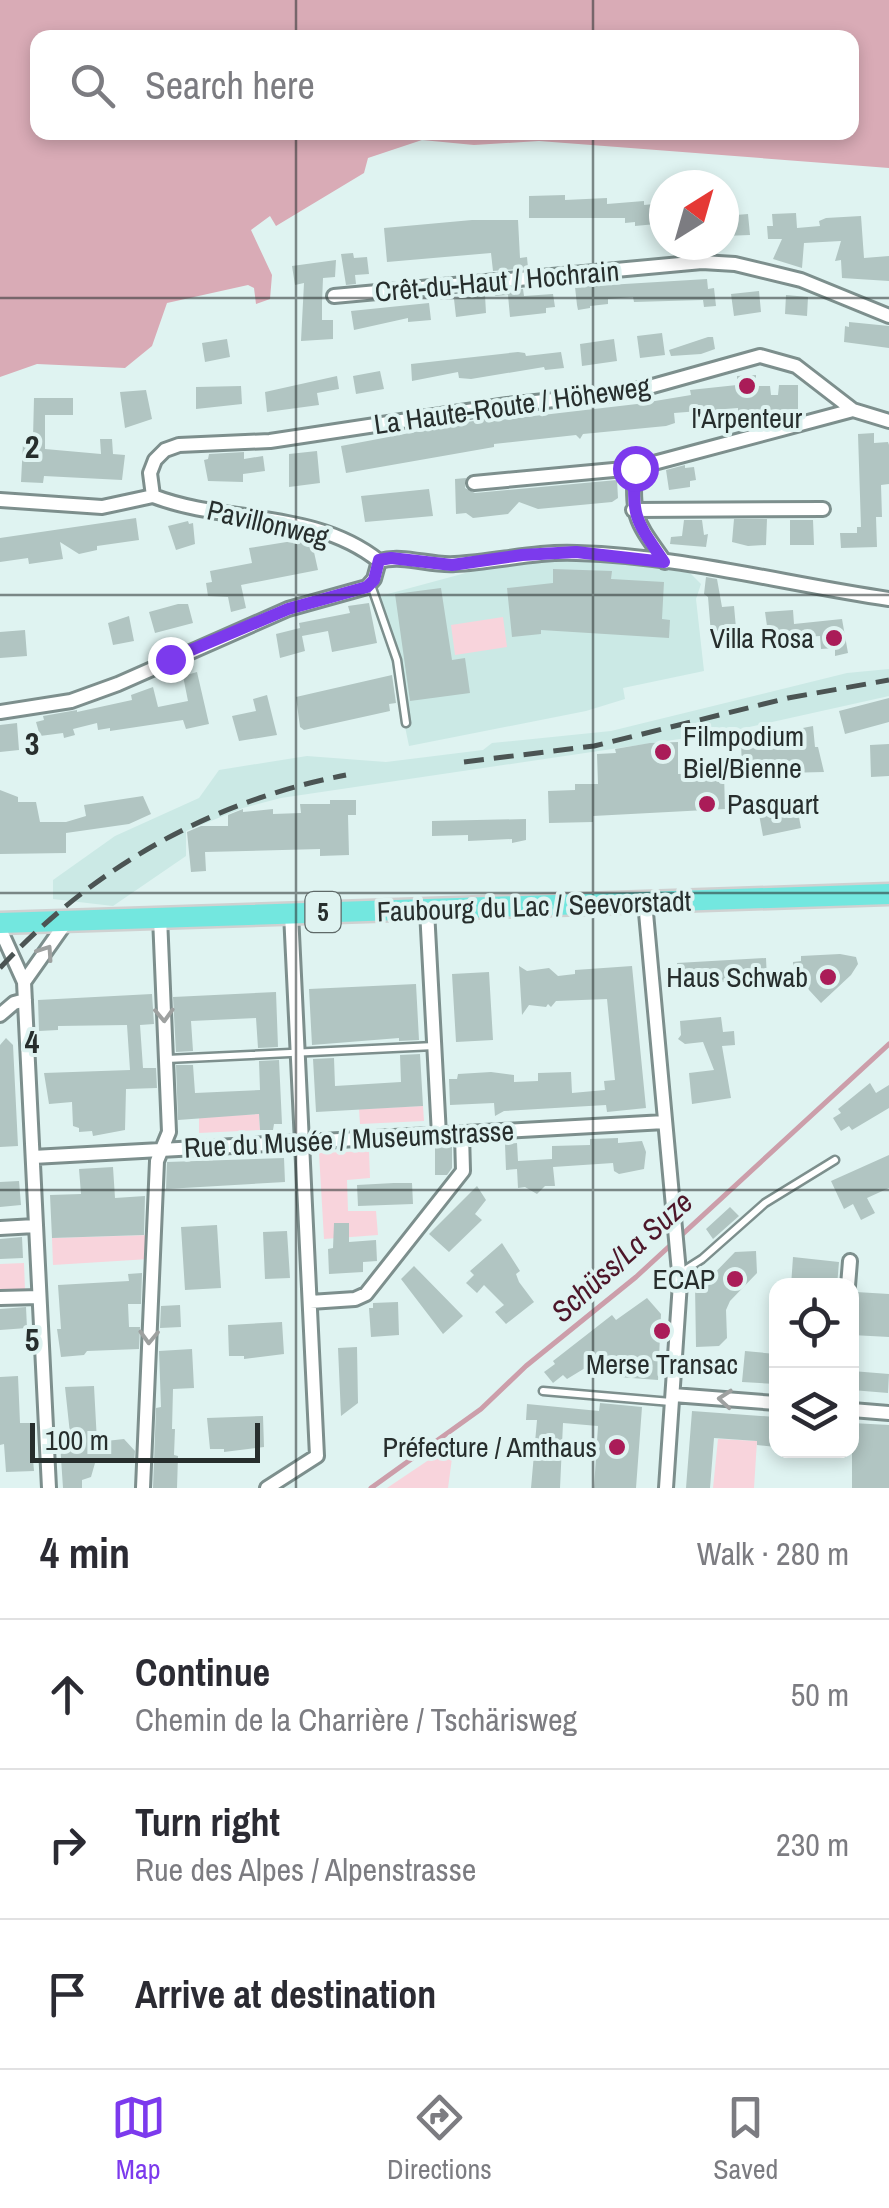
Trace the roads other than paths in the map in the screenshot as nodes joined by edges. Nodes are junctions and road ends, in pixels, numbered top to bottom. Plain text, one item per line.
1 (334, 296) dead end
2 (889, 316) edge
3 (853, 410) junction
4 (889, 421) edge
5 (635, 468) junction
6 (474, 483) dead end
7 (152, 496) junction
8 (0, 500) edge
9 (823, 509) dead end
10 (633, 510) junction
11 (379, 560) junction
12 (664, 562) junction
13 (370, 584) junction
14 (889, 599) edge
15 (0, 712) edge
16 (406, 723) dead end
17 (889, 894) edge
18 (645, 902) junction
19 (427, 910) junction
20 (291, 912) junction
21 (160, 918) junction
22 (67, 921) junction
23 (0, 926) edge
24 (24, 982) junction
25 (25, 1000) junction
26 (0, 1015) edge
27 (434, 1046) junction
28 (298, 1053) junction
29 (166, 1059) junction
30 (665, 1122) junction
31 (462, 1134) junction
32 (439, 1135) junction
33 (303, 1140) junction
34 (165, 1149) junction
35 (33, 1157) junction
36 (835, 1160) dead end
37 (34, 1226) junction
38 (0, 1228) edge
39 (850, 1261) dead end
40 (679, 1266) junction
41 (849, 1278) edge
42 (39, 1297) junction
43 (0, 1298) edge
44 (310, 1302) junction
45 (543, 1392) dead end
46 (672, 1398) junction
47 (769, 1403) edge
48 (859, 1411) edge
49 (889, 1413) edge
50 (49, 1488) edge
51 (143, 1488) edge
52 (268, 1488) edge
53 (666, 1488) edge

1 - 2 street, Crêt-du-Haut / Hochrain
3 - 4 street, La Haute-Route / Höheweg
3 - 5 street
3 - 7 street, La Haute-Route / Höheweg
5 - 6 street
5 - 10 street
7 - 8 street
7 - 11 street, Pavillonweg
9 - 10 street
10 - 12 street
11 - 12 street
11 - 13 street
12 - 14 street
13 - 15 street
13 - 16 lane
17 - 18 main road, Faubourg du Lac / Seevorstadt / 5
18 - 19 main road, Faubourg du Lac / Seevorstadt / 5
18 - 30 street
19 - 20 main road, Faubourg du Lac / Seevorstadt / 5
19 - 27 street
20 - 21 main road, Faubourg du Lac / Seevorstadt / 5
20 - 28 street
21 - 22 main road, Faubourg du Lac / Seevorstadt / 5
21 -> 29 street
22 - 23 main road, Faubourg du Lac / Seevorstadt / 5
24 -> 22 street
23 - 24 street
24 - 25 street
25 - 26 street
25 - 35 street
27 - 28 lane
27 - 32 street
28 - 29 lane
28 - 33 street
29 - 34 street
30 - 31 street, Rue du Musée / Museumstrasse
30 - 40 street
31 - 32 street, Rue du Musée / Museumstrasse
31 - 44 street
32 - 33 street, Rue du Musée / Museumstrasse
33 - 34 street, Rue du Musée / Museumstrasse
33 - 44 street
34 - 35 street, Rue du Musée / Museumstrasse
34 -> 51 street
35 - 37 street
36 - 40 lane
37 - 38 street
37 - 42 street
39 - 41 street
40 - 46 street
42 - 43 street
42 - 50 street
44 - 52 street
45 - 46 lane
47 -> 46 street
46 - 53 street
48 - 49 street

